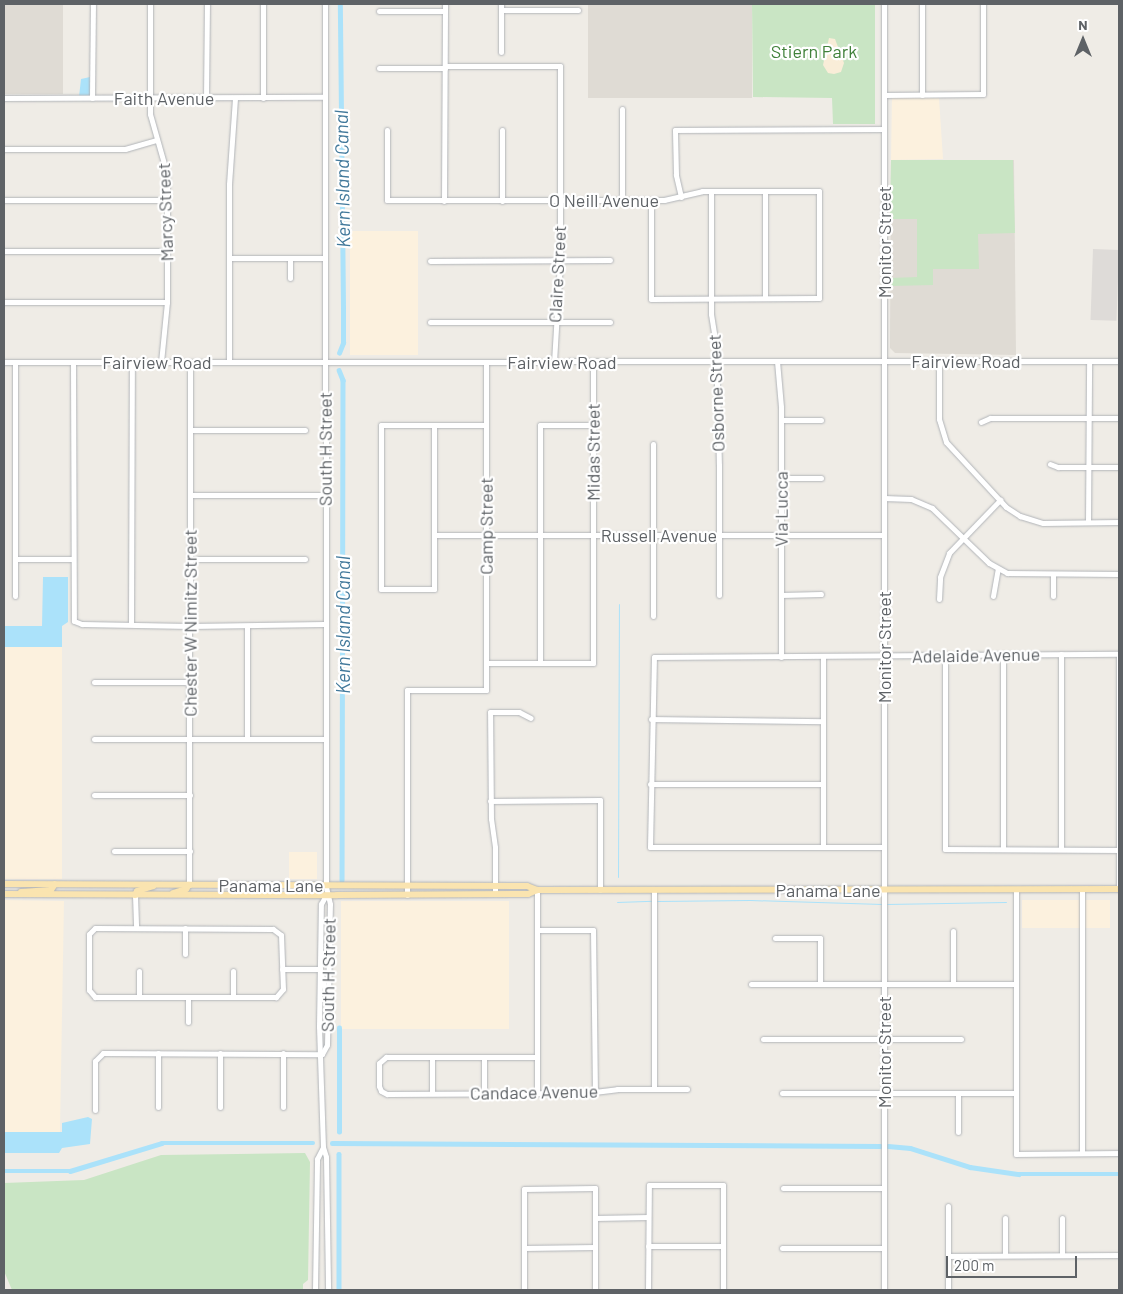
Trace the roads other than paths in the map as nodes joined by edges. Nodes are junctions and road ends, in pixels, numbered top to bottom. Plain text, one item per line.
1 (93, 4) edge
2 (150, 4) edge
3 (206, 4) edge
4 (264, 4) edge
5 (325, 4) edge
6 (444, 4) edge
7 (884, 4) edge
8 (922, 4) edge
9 (983, 4) edge
10 (502, 7) edge
11 (578, 10) dead end
12 (379, 11) dead end
13 (444, 11) junction
14 (502, 52) dead end
15 (444, 67) junction
16 (379, 68) dead end
17 (884, 95) junction
18 (922, 95) junction
19 (325, 97) junction
20 (4, 98) edge
21 (92, 98) junction
22 (149, 98) junction
23 (206, 98) junction
24 (235, 98) junction
25 (263, 98) junction
26 (622, 109) dead end
27 (387, 130) dead end
28 (502, 130) dead end
29 (884, 130) junction
30 (157, 140) junction
31 (4, 149) edge
32 (711, 191) junction
33 (765, 191) junction
34 (681, 197) junction
35 (4, 200) edge
36 (167, 200) junction
37 (444, 200) junction
38 (502, 200) junction
39 (560, 201) junction
40 (622, 201) junction
41 (651, 201) junction
42 (4, 251) edge
43 (167, 251) junction
44 (229, 258) junction
45 (290, 258) junction
46 (325, 258) junction
47 (560, 260) junction
48 (610, 260) dead end
49 (430, 261) dead end
50 (290, 278) dead end
51 (711, 298) junction
52 (765, 298) junction
53 (4, 302) edge
54 (167, 302) junction
55 (430, 322) dead end
56 (554, 322) junction
57 (610, 322) dead end
58 (884, 361) junction
59 (939, 361) junction
60 (1089, 361) junction
61 (1119, 361) edge
62 (4, 362) edge
63 (15, 362) junction
64 (74, 362) junction
65 (132, 362) junction
66 (161, 362) junction
67 (190, 362) junction
68 (229, 362) junction
69 (324, 362) junction
70 (486, 362) junction
71 (554, 362) junction
72 (593, 362) junction
73 (716, 362) junction
74 (777, 362) junction
75 (1089, 418) junction
76 (1119, 418) edge
77 (781, 420) junction
78 (821, 420) dead end
79 (981, 422) dead end
80 (434, 425) junction
81 (486, 425) junction
82 (593, 425) junction
83 (190, 430) junction
84 (305, 430) dead end
85 (653, 444) dead end
86 (1050, 464) dead end
87 (1089, 467) junction
88 (1119, 467) edge
89 (781, 478) junction
90 (821, 478) dead end
91 (190, 495) junction
92 (325, 495) junction
93 (884, 498) junction
94 (1000, 500) junction
95 (1088, 522) junction
96 (1119, 522) edge
97 (434, 535) junction
98 (486, 535) junction
99 (540, 535) junction
100 (593, 535) junction
101 (653, 535) junction
102 (719, 535) junction
103 (781, 535) junction
104 (884, 535) junction
105 (963, 537) junction
106 (15, 559) junction
107 (72, 559) junction
108 (190, 559) junction
109 (305, 559) dead end
110 (998, 569) junction
111 (1119, 574) edge
112 (1053, 575) junction
113 (781, 594) junction
114 (821, 594) dead end
115 (719, 595) dead end
116 (15, 596) dead end
117 (993, 596) dead end
118 (1053, 596) dead end
119 (939, 599) dead end
120 (653, 616) dead end
121 (131, 623) junction
122 (324, 624) junction
123 (190, 626) junction
124 (247, 626) junction
125 (945, 654) junction
126 (1003, 654) junction
127 (1061, 654) junction
128 (1119, 654) edge
129 (781, 657) junction
130 (823, 657) junction
131 (884, 657) junction
132 (486, 663) junction
133 (540, 663) junction
134 (94, 682) dead end
135 (190, 682) junction
136 (531, 718) dead end
137 (651, 719) junction
138 (823, 720) junction
139 (1118, 726) edge
140 (94, 738) dead end
141 (190, 739) junction
142 (247, 739) junction
143 (325, 739) junction
144 (650, 784) junction
145 (823, 784) junction
146 (94, 795) dead end
147 (190, 795) junction
148 (490, 801) junction
149 (823, 847) junction
150 (884, 847) junction
151 (1003, 849) junction
152 (1061, 849) junction
153 (1119, 850) edge
154 (114, 851) dead end
155 (190, 851) junction
156 (4, 884) edge
157 (55, 884) junction
158 (154, 885) junction
159 (189, 885) junction
160 (326, 886) junction
161 (407, 886) junction
162 (495, 886) junction
163 (1016, 889) junction
164 (1082, 889) junction
165 (1119, 889) edge
166 (537, 890) junction
167 (600, 890) junction
168 (654, 890) junction
169 (884, 890) junction
170 (4, 894) edge
171 (15, 894) junction
172 (495, 894) junction
173 (136, 895) junction
174 (169, 895) junction
175 (326, 895) junction
176 (407, 895) junction
177 (136, 928) junction
178 (185, 928) junction
179 (537, 930) junction
180 (953, 932) dead end
181 (775, 938) dead end
182 (320, 940) junction
183 (185, 954) dead end
184 (328, 968) junction
185 (282, 969) junction
186 (320, 969) junction
187 (139, 971) dead end
188 (233, 971) dead end
189 (751, 984) dead end
190 (820, 984) junction
191 (884, 984) junction
192 (953, 984) junction
193 (1016, 984) junction
194 (139, 997) junction
195 (188, 997) junction
196 (233, 997) junction
197 (328, 1014) junction
198 (188, 1022) dead end
199 (763, 1039) dead end
200 (884, 1039) junction
201 (961, 1039) dead end
202 (158, 1053) junction
203 (220, 1053) junction
204 (283, 1054) junction
205 (322, 1054) junction
206 (432, 1057) junction
207 (484, 1057) junction
208 (537, 1057) junction
209 (654, 1089) junction
210 (687, 1089) dead end
211 (596, 1092) junction
212 (484, 1093) junction
213 (537, 1093) junction
214 (884, 1093) junction
215 (958, 1093) junction
216 (1016, 1093) junction
217 (432, 1094) junction
218 (782, 1094) dead end
219 (158, 1107) dead end
220 (220, 1107) dead end
221 (282, 1107) dead end
222 (96, 1110) dead end
223 (958, 1132) dead end
224 (323, 1147) junction
225 (1119, 1153) edge
226 (1082, 1154) junction
227 (782, 1188) dead end
228 (884, 1188) junction
229 (948, 1206) dead end
230 (648, 1217) junction
231 (595, 1218) junction
232 (1005, 1218) dead end
233 (1062, 1218) dead end
234 (648, 1246) junction
235 (723, 1246) junction
236 (595, 1247) junction
237 (524, 1248) junction
238 (782, 1248) dead end
239 (884, 1248) junction
240 (1005, 1255) junction
241 (1062, 1255) junction
242 (1119, 1255) edge
243 (948, 1256) junction
244 (316, 1290) edge
245 (328, 1290) edge
246 (524, 1290) edge
247 (595, 1290) edge
248 (648, 1290) edge
249 (723, 1290) edge
250 (884, 1290) edge
251 (948, 1290) edge

1 - 21 street
2 - 22 street, Marcy Street
3 - 23 street
4 - 25 street
5 - 19 street, South H Street
6 - 13 street
7 - 17 street, Monitor Street
8 - 18 street
9 - 18 street
10 - 11 street
10 - 14 street
12 - 13 street
13 - 15 street
15 - 16 street
15 - 37 street
15 - 39 street, Claire Street
17 - 18 street
17 - 29 street, Monitor Street
19 - 25 street, Faith Avenue
19 - 46 street, South H Street
20 - 21 street, Faith Avenue
21 - 22 street, Faith Avenue
22 - 23 street, Faith Avenue
22 - 30 street, Marcy Street
23 - 24 street, Faith Avenue
24 - 25 street, Faith Avenue
24 - 44 street
26 - 40 street
27 - 37 street, O Neill Avenue
28 - 38 street
29 - 34 street
29 - 58 street, Monitor Street
30 - 31 street
30 - 36 street, Marcy Street
32 - 33 street, O Neill Avenue
32 - 34 street, O Neill Avenue
32 - 51 street, Osborne Street
33 - 52 street
33 - 52 street, O Neill Avenue
34 - 41 street, O Neill Avenue
35 - 36 street
36 - 43 street, Marcy Street
37 - 38 street, O Neill Avenue
38 - 39 street, O Neill Avenue
39 - 40 street, O Neill Avenue
39 - 47 street, Claire Street
40 - 41 street, O Neill Avenue
41 - 51 street
42 - 43 street
43 - 54 street, Marcy Street
44 - 45 street
44 - 68 street
45 - 46 street
45 - 50 street
46 - 69 street, South H Street
47 - 48 street
47 - 49 street
47 - 56 street, Claire Street
51 - 52 street
51 - 73 street, Osborne Street
53 - 54 street
54 - 66 street, Marcy Street
55 - 56 street
56 - 57 street
56 - 71 street, Claire Street
58 - 59 street, Fairview Road
58 - 74 street, Fairview Road
58 - 93 street, Monitor Street
59 - 60 street, Fairview Road
59 - 94 street
60 - 61 street, Fairview Road
60 - 75 street
62 - 63 street, Fairview Road
63 - 64 street, Fairview Road
63 - 106 street
64 - 65 street, Fairview Road
64 - 107 street
65 - 66 street, Fairview Road
65 - 121 street
66 - 67 street, Fairview Road
67 - 68 street, Fairview Road
67 - 83 street, Chester W Nimitz Street
68 - 69 street, Fairview Road
69 - 70 street, Fairview Road
69 - 92 street, South H Street
70 - 71 street, Fairview Road
70 - 81 street, Camp Street
71 - 72 street, Fairview Road
72 - 73 street, Fairview Road
72 - 82 street, Midas Street
73 - 74 street, Fairview Road
73 - 102 street, Osborne Street
74 - 77 street, Via Lucca
75 - 76 street
75 - 79 street
75 - 87 street
77 - 78 street
77 - 89 street, Via Lucca
80 - 81 street
80 - 97 street
80 - 97 street
81 - 98 street, Camp Street
82 - 99 street
82 - 100 street, Midas Street
83 - 84 street
83 - 91 street, Chester W Nimitz Street
85 - 101 street
86 - 87 street
87 - 88 street
87 - 95 street
89 - 90 street
89 - 103 street, Via Lucca
91 - 92 street
91 - 108 street, Chester W Nimitz Street
92 - 122 street, South H Street
93 - 104 street, Monitor Street
93 - 105 street
94 - 95 street
94 - 105 street
95 - 96 street
97 - 98 street, Russell Avenue
98 - 99 street, Russell Avenue
98 - 132 street, Camp Street
99 - 100 street, Russell Avenue
99 - 133 street
100 - 101 street, Russell Avenue
100 - 133 street, Midas Street
101 - 102 street, Russell Avenue
101 - 120 street
102 - 103 street, Russell Avenue
102 - 115 street, Osborne Street
103 - 104 street, Russell Avenue
103 - 113 street, Via Lucca
104 - 131 street, Monitor Street
105 - 110 street
105 - 119 street
106 - 107 street
106 - 116 street
107 - 121 street
108 - 109 street
108 - 123 street, Chester W Nimitz Street
110 - 112 street
110 - 117 street
111 - 112 street
112 - 118 street
113 - 114 street
113 - 129 street, Via Lucca
121 - 123 street
122 - 124 street
122 - 143 street, South H Street
123 - 124 street
123 - 135 street, Chester W Nimitz Street
124 - 142 street
125 - 126 street, Adelaide Avenue
125 - 131 street, Adelaide Avenue
125 - 151 street
126 - 127 street, Adelaide Avenue
126 - 151 street
127 - 128 street, Adelaide Avenue
127 - 152 street
128 - 139 street
129 - 130 street, Adelaide Avenue
129 - 137 street, Adelaide Avenue
130 - 131 street, Adelaide Avenue
130 - 138 street
131 - 150 street, Monitor Street
132 - 133 street
132 - 161 street, Camp Street
134 - 135 street
135 - 141 street, Chester W Nimitz Street
136 - 148 street
137 - 138 street
137 - 144 street
138 - 145 street
139 - 153 street
140 - 141 street
141 - 142 street
141 - 147 street, Chester W Nimitz Street
142 - 143 street
143 - 160 street, South H Street
144 - 145 street
144 - 149 street
145 - 149 street
146 - 147 street
147 - 155 street, Chester W Nimitz Street
148 - 162 street
148 - 167 street
149 - 150 street
150 - 169 street, Monitor Street
151 - 152 street
152 - 153 street
153 - 165 street
154 - 155 street
155 - 159 street, Chester W Nimitz Street
156 - 157 main road, Panama Lane
157 - 158 main road, Panama Lane
157 - 171 main road
158 - 159 main road, Panama Lane
158 - 173 main road
159 - 160 main road, Panama Lane
159 - 174 main road
160 - 161 main road, Panama Lane
160 - 175 street, South H Street
161 - 162 main road, Panama Lane
161 - 176 street
162 - 166 main road, Panama Lane
162 - 172 street
163 - 164 main road, Panama Lane
163 - 169 main road, Panama Lane
163 - 193 street
164 - 165 main road, Panama Lane
164 - 226 street
166 - 167 main road, Panama Lane
166 - 172 main road, Panama Lane
166 - 179 street
167 - 168 main road, Panama Lane
168 - 169 main road, Panama Lane
168 - 209 street
169 - 191 street, Monitor Street
170 - 171 main road, Panama Lane
171 - 173 main road, Panama Lane
172 - 176 main road, Panama Lane
173 - 174 main road, Panama Lane
173 - 177 street
174 - 175 main road, Panama Lane
175 - 176 main road, Panama Lane
175 - 182 street, South H Street
175 - 184 street, South H Street
177 - 178 street
177 - 194 street
178 - 183 street
178 - 185 street
179 - 208 street
179 - 211 street
180 - 192 street
181 - 190 street
182 - 184 street
182 - 186 street, South H Street
184 - 197 street, South H Street
185 - 186 street
185 - 196 street
186 - 197 street
186 - 205 street, South H Street
187 - 194 street
188 - 196 street
189 - 190 street
190 - 191 street
191 - 192 street
191 - 200 street, Monitor Street
192 - 193 street
193 - 216 street
194 - 195 street
195 - 196 street
195 - 198 street
197 - 205 street, South H Street
199 - 200 street
200 - 201 street
200 - 214 street, Monitor Street
202 - 203 street
202 - 219 street
202 - 222 street
203 - 204 street
203 - 220 street
204 - 205 street
204 - 221 street
205 - 224 street, South H Street
206 - 207 street
206 - 217 street
206 - 217 street, Candace Avenue
207 - 208 street
207 - 212 street
208 - 213 street
209 - 210 street, Candace Avenue
209 - 211 street, Candace Avenue
211 - 213 street, Candace Avenue
212 - 213 street, Candace Avenue
212 - 217 street, Candace Avenue
214 - 215 street
214 - 218 street
214 - 228 street, Monitor Street
215 - 216 street
215 - 223 street
216 - 226 street
224 - 244 street, South H Street
224 - 245 street, South H Street
225 - 226 street
227 - 228 street
228 - 239 street, Monitor Street
229 - 243 street
230 - 231 street
230 - 234 street
230 - 235 street
231 - 236 street
231 - 237 street
232 - 240 street
233 - 241 street
234 - 235 street
234 - 248 street
235 - 249 street
236 - 237 street
236 - 247 street
237 - 246 street
238 - 239 street
239 - 250 street, Monitor Street
240 - 241 street
240 - 243 street
241 - 242 street
243 - 251 street

